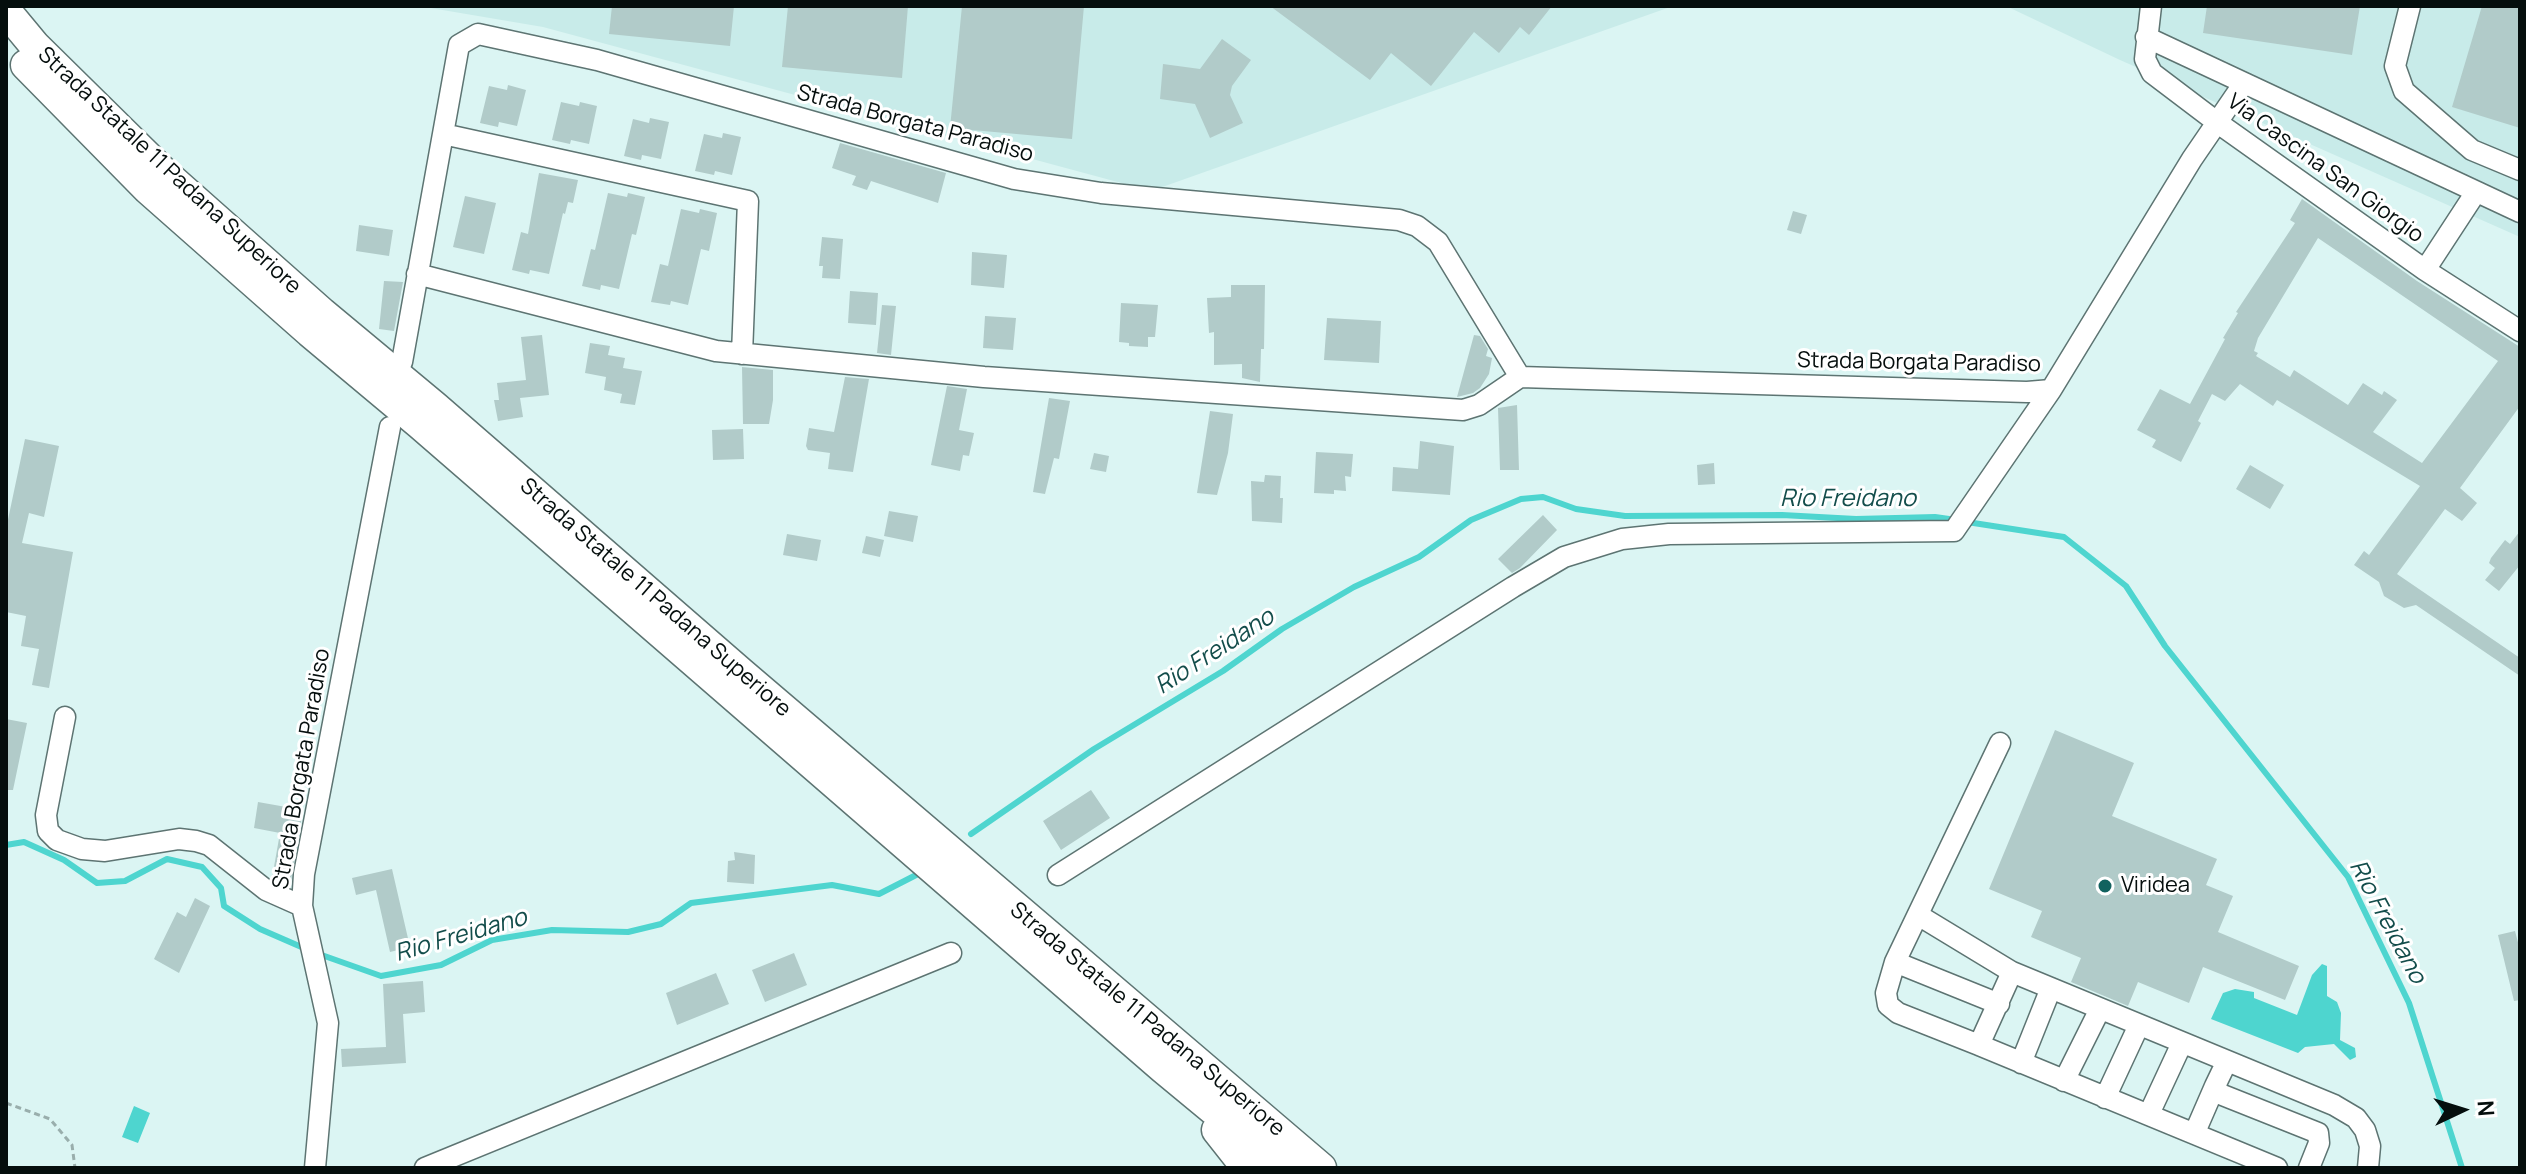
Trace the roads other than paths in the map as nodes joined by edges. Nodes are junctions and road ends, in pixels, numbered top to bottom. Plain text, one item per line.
1 (2151, 6) edge
2 (2410, 6) edge
3 (6, 11) edge
4 (2146, 37) junction
5 (6, 43) edge
6 (2244, 83) junction
7 (2218, 123) junction
8 (443, 134) junction
9 (2520, 170) edge
10 (2476, 192) junction
11 (2520, 212) edge
12 (2425, 270) junction
13 (417, 274) junction
14 (2520, 331) edge
15 (742, 354) junction
16 (402, 362) dead end
17 (1520, 377) junction
18 (2051, 390) junction
19 (390, 427) dead end
20 (65, 717) dead end
21 (2000, 743) dead end
22 (1058, 875) dead end
23 (302, 906) junction
24 (1918, 915) junction
25 (951, 953) dead end
26 (1895, 962) junction
27 (2012, 972) junction
28 (2051, 988) junction
29 (1999, 1004) junction
30 (2100, 1009) junction
31 (2139, 1025) junction
32 (2182, 1043) junction
33 (1979, 1045) junction
34 (2227, 1061) junction
35 (2021, 1063) junction
36 (1163, 1068) junction
37 (2064, 1081) junction
38 (2215, 1086) junction
39 (2105, 1098) junction
40 (2149, 1114) junction
41 (2195, 1132) junction
42 (433, 1166) edge
43 (2368, 1167) edge
44 (315, 1168) edge
45 (1247, 1168) edge
46 (1284, 1168) edge
47 (1321, 1168) edge
48 (2277, 1168) edge
49 (2309, 1168) edge

1 - 4 street
2 - 9 street
3 - 47 highway, Strada Statale 11 Padana Superiore
4 - 6 street
4 - 7 street, Via Cascina San Giorgio
5 - 36 highway, Strada Statale 11 Padana Superiore
6 - 7 street, Strada Borgata Paradiso
6 - 10 street
7 - 12 street, Via Cascina San Giorgio
7 - 18 street, Strada Borgata Paradiso
8 - 13 street, Strada Borgata Paradiso
8 - 15 street
8 - 17 street, Strada Borgata Paradiso
10 - 11 street
10 - 12 street, Via Cascina San Giorgio
12 - 14 street
13 - 15 street
13 - 16 street, Strada Borgata Paradiso
15 - 17 street
17 - 18 street, Strada Borgata Paradiso
18 - 22 street
19 - 23 street, Strada Borgata Paradiso
20 - 23 street
21 - 24 street
23 - 44 street, Strada Borgata Paradiso
24 - 26 street
24 - 27 street
25 - 42 street
26 - 29 street
26 - 33 street
27 - 28 street
27 - 29 street
28 - 30 street
28 - 35 street
29 - 33 street
30 - 31 street
30 - 37 street
31 - 32 street
31 - 39 street
32 - 34 street
32 - 40 street
33 - 35 street
34 - 38 street
34 - 43 street
35 - 37 street
36 - 45 highway
36 - 46 highway, Strada Statale 11 Padana Superiore
37 - 39 street
38 - 41 street
38 - 49 street
39 - 40 street
40 - 41 street
41 - 48 street

